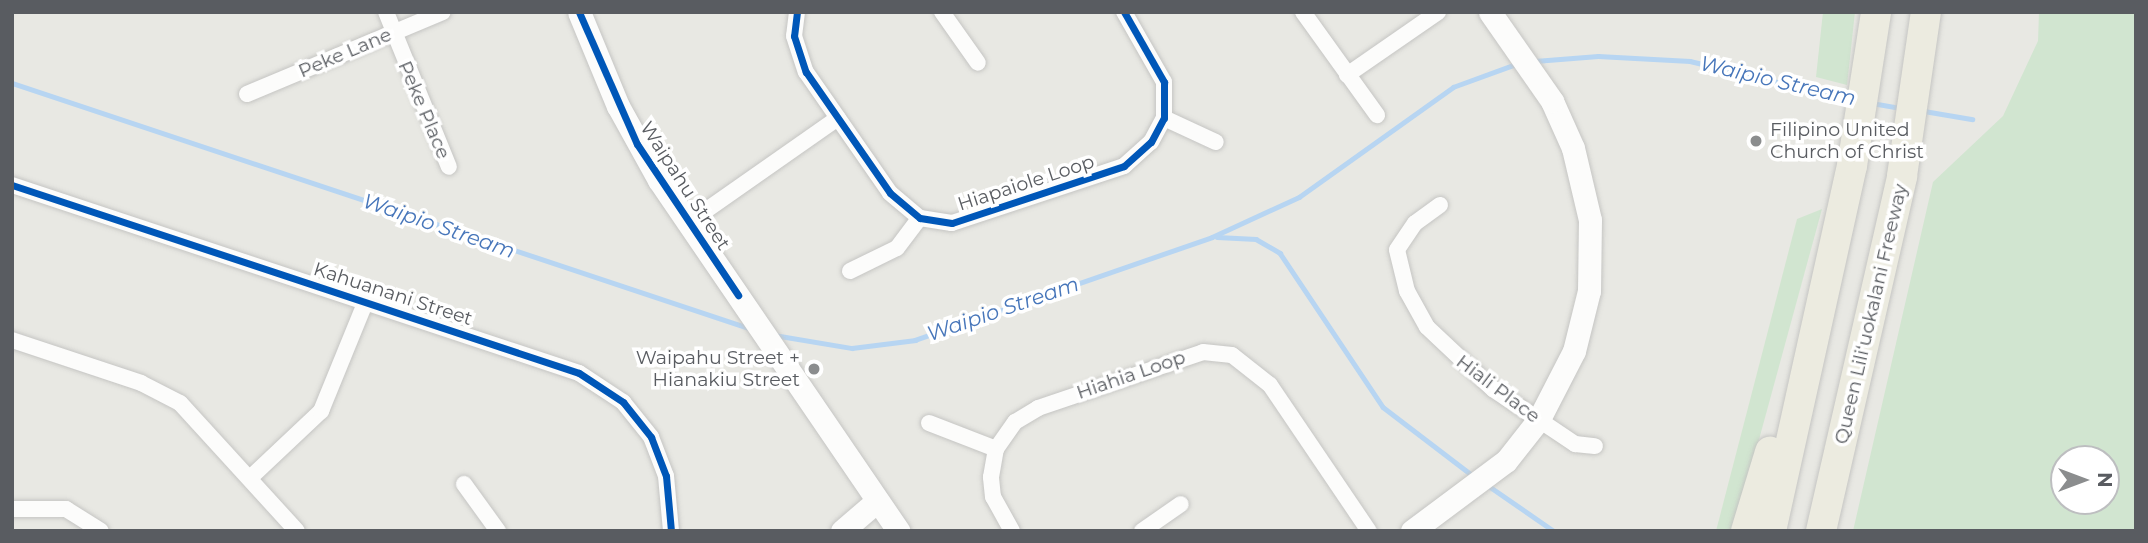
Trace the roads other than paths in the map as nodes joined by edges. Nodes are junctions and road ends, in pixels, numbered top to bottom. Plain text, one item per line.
1 (386, 12) edge
2 (443, 12) edge
3 (579, 12) edge
4 (797, 12) edge
5 (942, 12) edge
6 (1124, 12) edge
7 (1303, 12) edge
8 (1438, 12) edge
9 (1490, 12) edge
10 (1876, 12) edge
11 (1927, 12) edge
12 (393, 33) junction
13 (978, 64) dead end
14 (1348, 75) junction
15 (247, 94) dead end
16 (1377, 115) dead end
17 (838, 118) junction
18 (1164, 118) junction
19 (1216, 142) dead end
20 (449, 167) dead end
21 (12, 185) edge
22 (1440, 205) dead end
23 (920, 218) junction
24 (688, 223) junction
25 (1836, 241) junction
26 (850, 271) dead end
27 (1880, 280) junction
28 (366, 301) junction
29 (12, 340) edge
30 (1539, 419) junction
31 (929, 423) dead end
32 (1595, 446) dead end
33 (996, 449) junction
34 (250, 478) junction
35 (464, 484) dead end
36 (877, 501) junction
37 (1181, 504) dead end
38 (12, 509) edge
39 (102, 531) edge
40 (298, 531) edge
41 (498, 531) edge
42 (671, 531) edge
43 (842, 531) edge
44 (898, 531) edge
45 (1012, 531) edge
46 (1142, 531) edge
47 (1369, 531) edge
48 (1412, 531) edge
49 (1746, 531) edge
50 (1771, 531) edge
51 (1821, 531) edge
52 (1833, 531) edge

1 - 12 street, Peke Place
2 - 12 street, Peke Lane
3 - 24 street, Waipahu Street
4 - 17 street
5 - 13 street
6 - 18 street
7 - 14 street
8 - 14 street
9 - 30 street
10 - 25 highway
11 - 27 highway, Queen Liliʻuokalani Freeway
12 - 15 street, Peke Lane
12 - 20 street, Peke Place
14 - 16 street
17 - 23 street
17 - 24 street
18 - 19 street
18 - 23 street, Hiapaiole Loop
21 - 28 street, Kahuanani Street
22 - 30 street, Hiali Place
23 - 26 street
24 - 36 street, Waipahu Street
25 - 49 highway
25 - 50 highway
27 - 51 highway, Queen Liliʻuokalani Freeway
27 - 52 highway
28 - 34 street
28 - 42 street, Kahuanani Street
29 - 34 street
30 - 32 street, Hiali Place
30 - 48 street
31 - 33 street
33 - 45 street
33 - 47 street, Hiahia Loop
34 - 40 street
35 - 41 street
36 - 43 street
36 - 44 street, Waipahu Street
37 - 46 street
38 - 39 street

